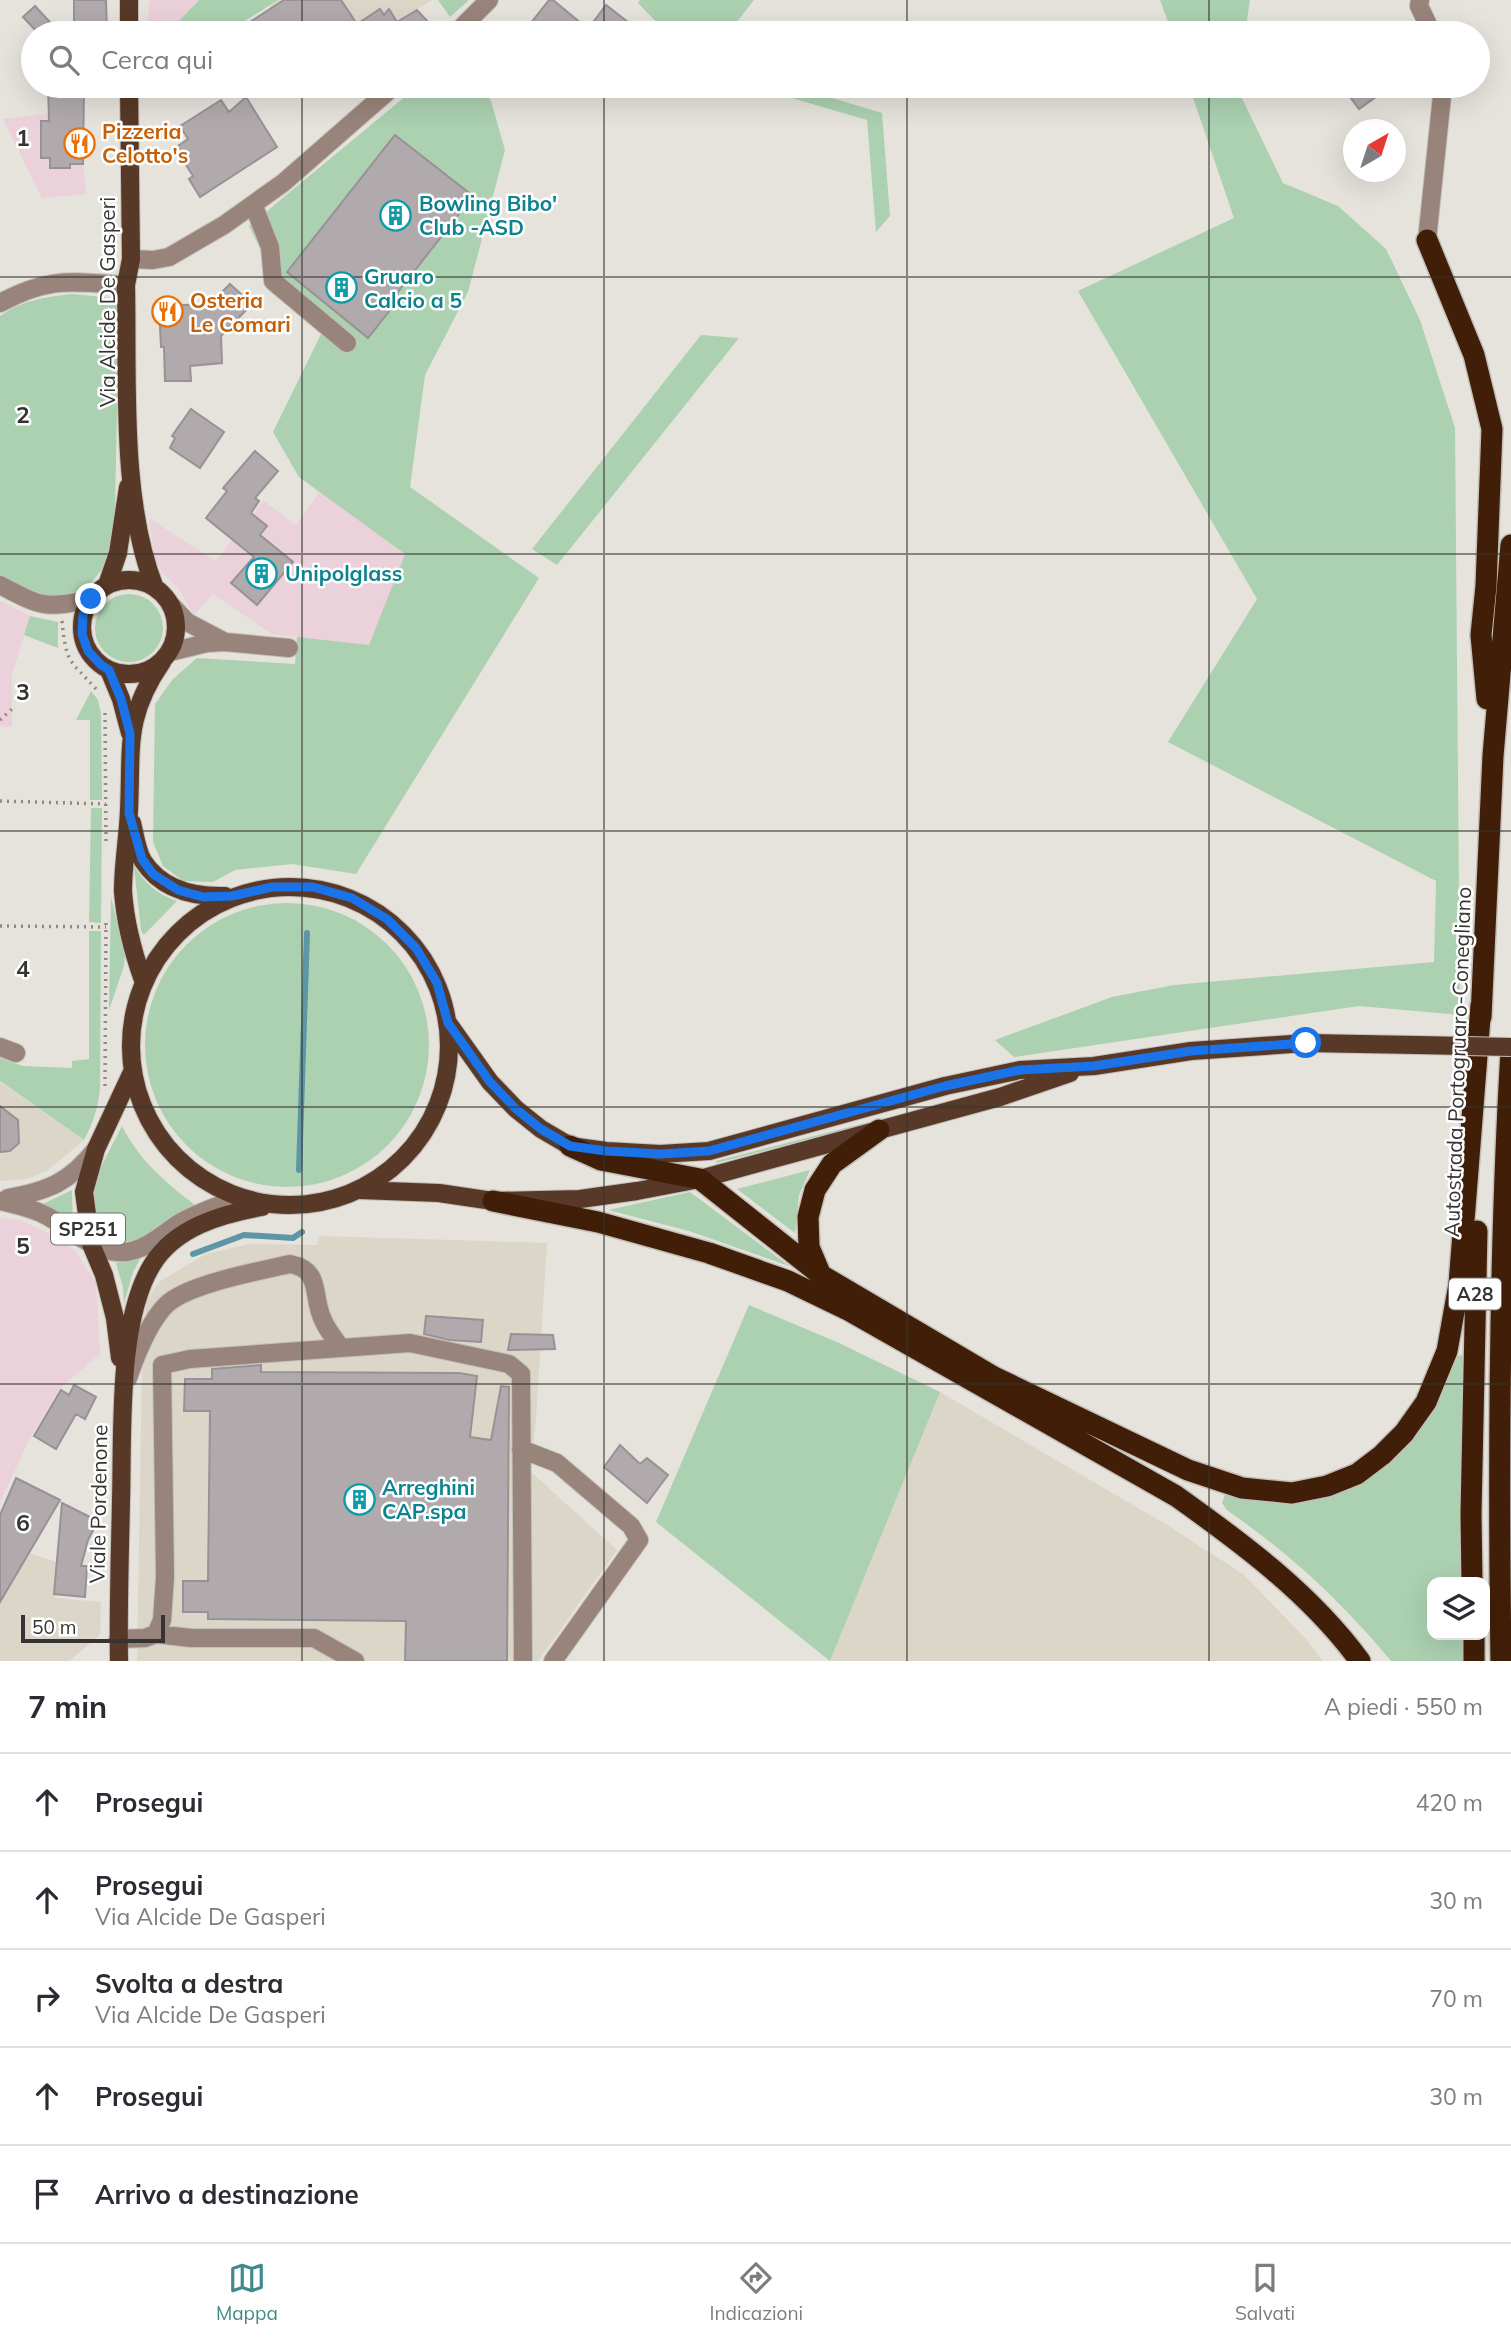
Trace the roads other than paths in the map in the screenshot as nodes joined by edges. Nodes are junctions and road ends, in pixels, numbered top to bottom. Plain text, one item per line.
1 (129, 0) edge
2 (489, 0) edge
3 (1420, 0) edge
4 (129, 21) edge
5 (468, 21) edge
6 (1426, 21) edge
7 (130, 98) edge
8 (380, 98) edge
9 (1442, 98) edge
10 (253, 204) junction
11 (1427, 240) joint
12 (131, 259) junction
13 (126, 285) junction
14 (0, 303) edge
15 (347, 343) dead end
16 (130, 477) junction
17 (1511, 545) edge
18 (0, 585) edge
19 (107, 586) junction
20 (155, 588) junction
21 (91, 599) junction
22 (172, 606) junction
23 (225, 642) junction
24 (289, 648) dead end
25 (166, 657) junction
26 (109, 670) junction
27 (130, 733) junction
28 (1493, 756) junction
29 (129, 813) junction
30 (232, 896) junction
31 (144, 980) junction
32 (1481, 1005) junction
33 (448, 1023) junction
34 (1511, 1049) edge
35 (1094, 1066) junction
36 (132, 1072) junction
37 (879, 1130) junction
38 (570, 1146) junction
39 (96, 1149) junction
40 (700, 1179) junction
41 (359, 1190) junction
42 (242, 1198) junction
43 (0, 1200) edge
44 (493, 1201) junction
45 (273, 1205) junction
46 (90, 1244) junction
47 (821, 1275) junction
48 (341, 1348) junction
49 (124, 1391) junction
50 (521, 1449) junction
51 (1472, 1577) edge
52 (156, 1634) junction
53 (118, 1639) junction
54 (1474, 1640) edge
55 (118, 1661) edge
56 (355, 1661) edge
57 (523, 1661) edge
58 (553, 1661) edge
59 (1360, 1661) edge
60 (1474, 1661) edge
61 (1501, 1661) edge

1 - 4 main road
2 - 5 street
3 - 6 street
7 - 12 main road, Via Alcide De Gasperi
8 - 10 street
9 - 11 street
10 - 12 street
10 - 15 street
11 - 28 highway
12 - 13 main road, Via Alcide De Gasperi
13 - 14 street
13 - 16 main road, Via Alcide De Gasperi
16 - 19 main road, Via Alcide De Gasperi
16 - 20 main road, Via Alcide De Gasperi
17 - 28 highway, Autostrada Portogruaro-Conegliano / A28
18 - 21 street
19 - 20 main road
19 - 21 main road
20 - 22 main road
21 - 26 main road
22 - 23 street
22 - 25 main road
23 - 24 street
23 - 25 street
25 - 26 main road
25 - 27 main road
26 - 27 main road
27 - 29 main road, SP251
28 - 32 highway, Autostrada Portogruaro-Conegliano / A28
29 - 30 main road, SP251
29 - 31 main road, SP251
30 - 31 main road, SP251
30 - 33 main road, SP251
31 - 36 main road, SP251
32 - 47 highway
32 - 51 highway, Autostrada Portogruaro-Conegliano / A28
33 - 38 main road
33 - 41 main road, SP251
34 - 35 main road, bridge
34 - 61 highway, A28
35 - 37 main road
35 - 38 main road
36 - 39 main road, Viale Pordenone / SP251
36 - 42 main road, SP251
37 - 40 main road
37 - 47 highway
38 - 40 highway
39 - 43 street
39 - 46 main road, Viale Pordenone / SP251
40 - 44 main road
40 - 47 highway
41 - 44 main road
41 - 45 main road, SP251
42 - 45 main road, SP251
42 - 46 street
43 - 46 street
44 - 59 highway
45 - 49 main road, Viale Pordenone / SP251
46 - 49 main road, Viale Pordenone / SP251
48 - 49 street
48 - 50 street
48 - 52 street
49 - 53 main road, Viale Pordenone / SP251
50 - 57 street
50 - 58 street
52 - 53 street
52 - 56 street
53 - 55 main road, Viale Pordenone / SP251
54 - 60 highway

